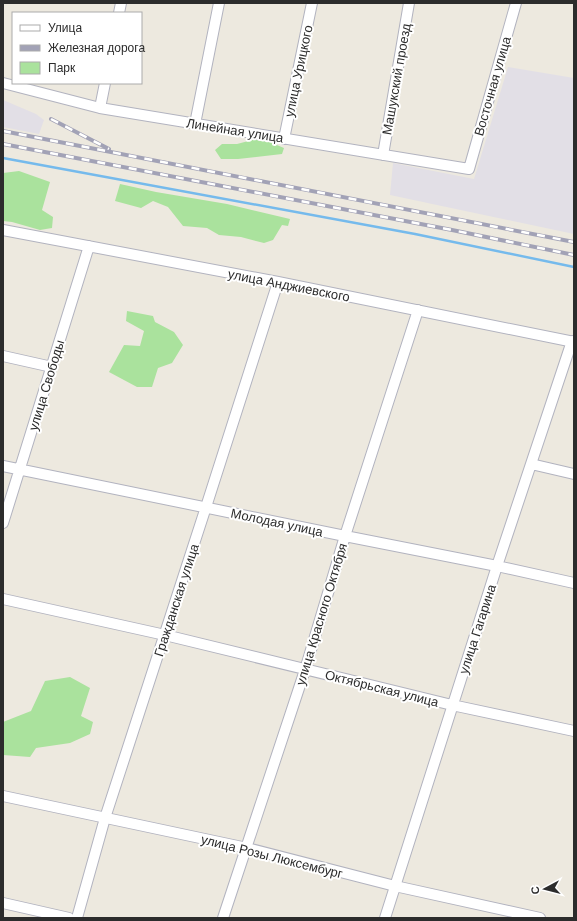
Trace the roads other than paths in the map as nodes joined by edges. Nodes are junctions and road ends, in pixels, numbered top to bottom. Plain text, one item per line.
1 (219, 3) edge
2 (312, 3) edge
3 (409, 3) edge
4 (516, 3) edge
5 (3, 83) edge
6 (105, 84) edge
7 (100, 108) junction
8 (195, 124) junction
9 (284, 138) junction
10 (383, 155) junction
11 (469, 169) joint
12 (3, 230) edge
13 (89, 246) junction
14 (278, 282) junction
15 (418, 310) junction
16 (573, 341) edge
17 (3, 356) edge
18 (52, 367) junction
19 (530, 464) junction
20 (3, 466) edge
21 (20, 469) junction
22 (574, 474) edge
23 (206, 507) junction
24 (3, 523) edge
25 (345, 536) junction
26 (497, 566) junction
27 (574, 583) edge
28 (3, 600) edge
29 (164, 635) junction
30 (305, 670) junction
31 (452, 706) junction
32 (574, 731) edge
33 (3, 796) edge
34 (105, 818) junction
35 (247, 848) junction
36 (395, 886) junction
37 (3, 903) edge
38 (69, 918) edge
39 (77, 918) edge
40 (223, 918) edge
41 (384, 918) edge
42 (540, 918) edge

1 - 8 street
2 - 9 street, улица Урицкого
3 - 10 street, Машукский проезд
4 - 11 street, Восточная улица
5 - 7 street, Линейная улица
6 - 7 street
7 - 8 street, Линейная улица
8 - 9 street, Линейная улица
9 - 10 street, Линейная улица
10 - 11 street, Линейная улица
12 - 13 street, улица Анджиевского
13 - 14 street, улица Анджиевского
13 - 18 street, улица Свободы
14 - 15 street, улица Анджиевского
14 - 23 street, Гражданская улица
15 - 16 street, улица Анджиевского
15 - 25 street, улица Красного Октября
16 - 19 street, улица Гагарина
17 - 18 street
18 - 21 street, улица Свободы
19 - 22 street
19 - 26 street, улица Гагарина
20 - 21 street, Молодая улица
21 - 23 street, Молодая улица
21 - 24 street, улица Свободы
23 - 25 street, Молодая улица
23 - 29 street, Гражданская улица
25 - 26 street, Молодая улица
25 - 30 street, улица Красного Октября
26 - 27 street, Молодая улица
26 - 31 street, улица Гагарина
28 - 29 street, Октябрьская улица
29 - 30 street, Октябрьская улица
29 - 34 street, Гражданская улица
30 - 31 street, Октябрьская улица
30 - 35 street, улица Красного Октября
31 - 32 street, Октябрьская улица
31 - 36 street, улица Гагарина
33 - 34 street, улица Розы Люксембург
34 - 35 street, улица Розы Люксембург
34 - 39 street, Гражданская улица
35 - 36 street, улица Розы Люксембург
35 - 40 street, улица Красного Октября
36 - 41 street, улица Гагарина
36 - 42 street, улица Розы Люксембург
37 - 38 street

